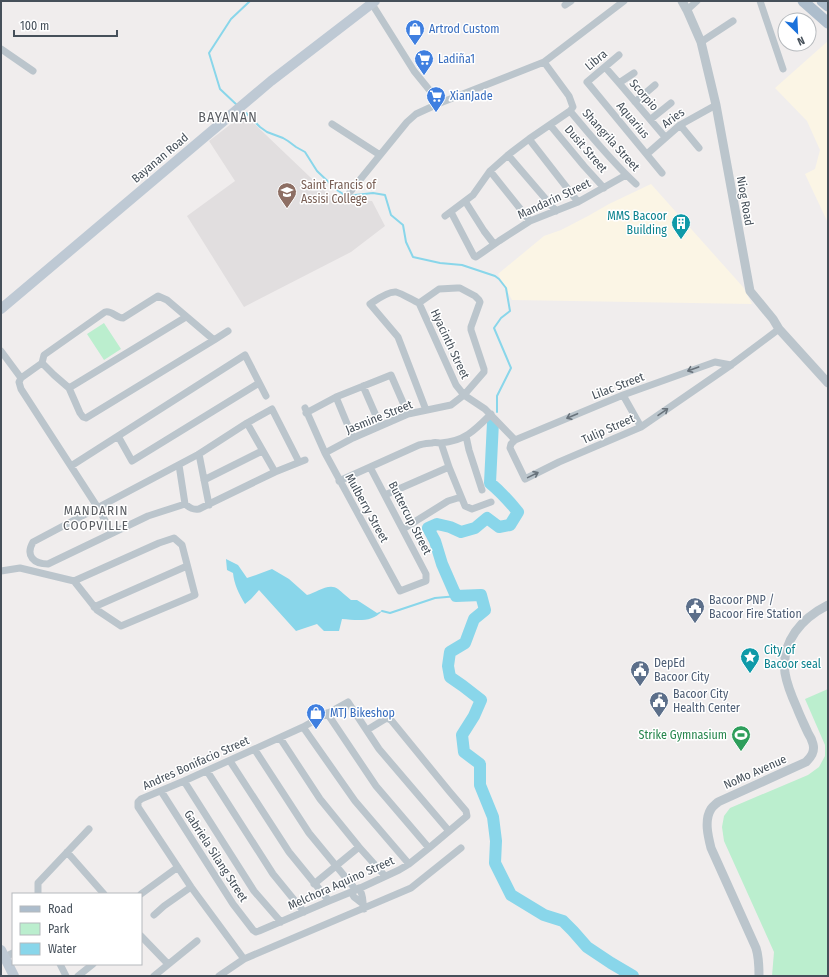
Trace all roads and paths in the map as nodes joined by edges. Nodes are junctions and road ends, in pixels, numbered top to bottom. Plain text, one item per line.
1 (624, 1) edge
2 (682, 1) edge
3 (698, 1) edge
4 (760, 1) edge
5 (803, 1) edge
6 (822, 1) edge
7 (374, 2) edge
8 (828, 6) edge
9 (687, 10) junction
10 (733, 21) dead end
11 (828, 23) edge
12 (701, 42) junction
13 (1, 49) edge
14 (619, 55) dead end
15 (544, 62) junction
16 (605, 67) junction
17 (784, 68) dead end
18 (32, 71) dead end
19 (634, 73) dead end
20 (587, 82) joint
21 (619, 83) junction
22 (655, 85) dead end
23 (635, 102) junction
24 (440, 103) junction
25 (671, 103) dead end
26 (716, 104) junction
27 (570, 111) junction
28 (651, 119) junction
29 (332, 124) dead end
30 (550, 125) junction
31 (680, 125) junction
32 (665, 137) junction
33 (529, 139) junction
34 (699, 148) dead end
35 (647, 154) junction
36 (380, 155) junction
37 (508, 155) junction
38 (490, 171) junction
39 (662, 173) dead end
40 (626, 175) junction
41 (636, 184) dead end
42 (604, 188) junction
43 (350, 192) dead end
44 (465, 201) junction
45 (578, 202) junction
46 (556, 211) junction
47 (530, 221) junction
48 (494, 244) junction
49 (419, 303) junction
50 (1, 308) edge
51 (186, 317) junction
52 (779, 329) junction
53 (228, 331) dead end
54 (214, 340) junction
55 (1, 351) edge
56 (42, 363) junction
57 (731, 365) junction
58 (21, 378) junction
59 (259, 383) junction
60 (828, 383) edge
61 (363, 386) junction
62 (69, 388) junction
63 (464, 395) junction
64 (623, 395) junction
65 (266, 396) dead end
66 (336, 397) junction
67 (426, 410) junction
68 (408, 414) junction
69 (491, 414) junction
70 (247, 423) junction
71 (380, 425) junction
72 (641, 427) junction
73 (118, 436) junction
74 (466, 436) junction
75 (353, 438) junction
76 (515, 440) junction
77 (441, 443) junction
78 (262, 451) junction
79 (324, 453) junction
80 (199, 454) junction
81 (179, 465) junction
82 (71, 466) junction
83 (370, 467) junction
84 (449, 467) junction
85 (274, 472) junction
86 (204, 480) junction
87 (339, 481) junction
88 (482, 490) dead end
89 (385, 494) junction
90 (461, 497) junction
91 (491, 502) dead end
92 (185, 504) junction
93 (209, 505) junction
94 (98, 508) junction
95 (403, 529) junction
96 (112, 533) junction
97 (187, 566) junction
98 (1, 571) edge
99 (74, 581) junction
100 (426, 581) joint
101 (828, 605) edge
102 (94, 607) junction
103 (327, 713) junction
104 (303, 727) junction
105 (367, 730) junction
106 (280, 738) junction
107 (254, 750) junction
108 (230, 761) junction
109 (207, 771) junction
110 (184, 782) junction
111 (161, 791) junction
112 (89, 829) dead end
113 (449, 831) junction
114 (359, 847) junction
115 (429, 848) junction
116 (461, 848) dead end
117 (67, 852) junction
118 (409, 864) junction
119 (178, 866) junction
120 (336, 866) junction
121 (385, 876) junction
122 (314, 884) junction
123 (191, 886) junction
124 (356, 890) junction
125 (38, 893) edge
126 (103, 893) edge
127 (142, 893) edge
128 (329, 901) junction
129 (363, 906) junction
130 (304, 912) junction
131 (154, 916) dead end
132 (281, 922) junction
133 (256, 932) joint
134 (142, 937) edge
135 (197, 941) dead end
136 (6, 953) edge
137 (244, 959) junction
138 (168, 964) junction
139 (60, 965) edge
140 (92, 965) edge
141 (14, 976) edge
142 (66, 976) edge
143 (78, 976) edge
144 (154, 976) edge
145 (219, 976) edge
146 (758, 976) edge

1 - 15 street
2 - 9 street, Niog Road
3 - 9 street
4 - 17 street
5 - 11 main road
6 - 8 main road
7 - 24 street
7 - 50 main road, Bayanan Road
9 - 12 street, Niog Road
10 - 12 street
12 - 26 street, Niog Road
13 - 18 street
14 - 16 street, Libra
15 - 24 street
15 - 27 street
16 - 20 street, Libra
16 - 21 street, Scorpio
19 - 21 street
20 - 35 street, Aquarius
21 - 23 street, Scorpio
22 - 23 street
23 - 28 street, Scorpio
24 - 36 street
25 - 28 street
26 - 31 street, Aries
26 - 52 street, Niog Road
27 - 30 street
27 - 40 street, Shangrila Street
28 - 32 street, Scorpio
29 - 36 street
30 - 33 street
30 - 42 street, Dusit Street
31 - 32 street, Aries
31 - 34 street
32 - 35 street, Aries
33 - 37 street
33 - 45 street
35 - 39 street, Aquarius
36 - 43 street
37 - 38 street
37 - 46 street
38 - 44 street
38 - 47 street
40 - 41 street, Shangrila Street
40 - 42 street, Mandarin Street
42 - 45 street, Mandarin Street
44 - 48 street
44 - 48 street, Mandarin Street
45 - 46 street, Mandarin Street
46 - 47 street, Mandarin Street
47 - 48 street, Mandarin Street
49 - 63 street, Hyacinth Street
49 - 63 street, Jasmine Street
49 - 67 street
51 - 54 street
51 - 56 street
51 - 62 street
52 - 57 street, Tulip Street
52 - 60 street, Niog Road
53 - 54 street
54 - 62 street
55 - 58 street
56 - 58 street
56 - 62 street
57 -> 64 street, Lilac Street
72 -> 57 street, Tulip Street
58 - 82 street
59 - 65 street
59 - 73 street
59 - 73 street
61 - 66 street
61 - 68 street
61 - 71 street
63 - 67 street, Jasmine Street
63 - 69 street, Hyacinth Street
64 - 72 street
64 -> 76 street, Lilac Street
66 - 75 street
66 - 79 street, Mulberry Street
67 - 68 street, Jasmine Street
68 - 71 street, Jasmine Street
69 - 74 street
69 - 76 street, Hyacinth Street
70 - 78 street
70 - 80 street
70 - 85 street
71 - 75 street, Jasmine Street
76 -> 72 street, Tulip Street
73 - 82 street
74 - 77 street
74 - 88 street
75 - 79 street, Jasmine Street
77 - 83 street
77 - 84 street
78 - 85 street
78 - 86 street
79 - 87 street, Mulberry Street
80 - 81 street
80 - 86 street
81 - 92 street
81 - 94 street
82 - 94 street
83 - 87 street
83 - 89 street, Buttercup Street
84 - 89 street
84 - 90 street
85 - 93 street
86 - 93 street
87 - 100 street, Mulberry Street
89 - 95 street, Buttercup Street
90 - 91 street
90 - 95 street
92 - 93 street
92 - 96 street
94 - 96 street
94 - 96 street
95 - 100 street, Buttercup Street
97 - 99 street
97 - 102 street
97 - 102 street
98 - 99 street
99 - 102 street
101 - 146 street, NoMo Avenue
103 - 104 street, Andres Bonifacio Street
103 - 105 street, Andres Bonifacio Street
103 - 115 street
104 - 106 street, Andres Bonifacio Street
104 - 118 street
105 - 113 street
105 - 113 street, Melchora Aquino Street
106 - 107 street, Andres Bonifacio Street
106 - 114 street
107 - 108 street, Andres Bonifacio Street
107 - 120 street
108 - 109 street, Andres Bonifacio Street
108 - 122 street
109 - 110 street, Andres Bonifacio Street
109 - 130 street
110 - 111 street, Andres Bonifacio Street
110 - 132 street
111 - 119 street, Andres Bonifacio Street
111 - 133 street, Gabriela Silang Street
112 - 117 street
113 - 115 street, Melchora Aquino Street
114 - 120 street
114 - 121 street
115 - 118 street, Melchora Aquino Street
116 - 129 street
117 - 125 street
117 - 126 street
118 - 121 street, Melchora Aquino Street
119 - 123 street, Andres Bonifacio Street
119 - 127 street
120 - 122 street
120 - 124 street
121 - 124 street, Melchora Aquino Street
122 - 128 street
123 - 131 street
123 - 137 street, Andres Bonifacio Street
124 - 128 street, Melchora Aquino Street
124 - 129 street
128 - 130 street, Melchora Aquino Street
129 - 137 street
130 - 132 street, Melchora Aquino Street
132 - 133 street, Melchora Aquino Street
134 - 138 street
135 - 138 street
136 - 141 main road
137 - 145 street
138 - 144 street
139 - 142 street
140 - 143 street

